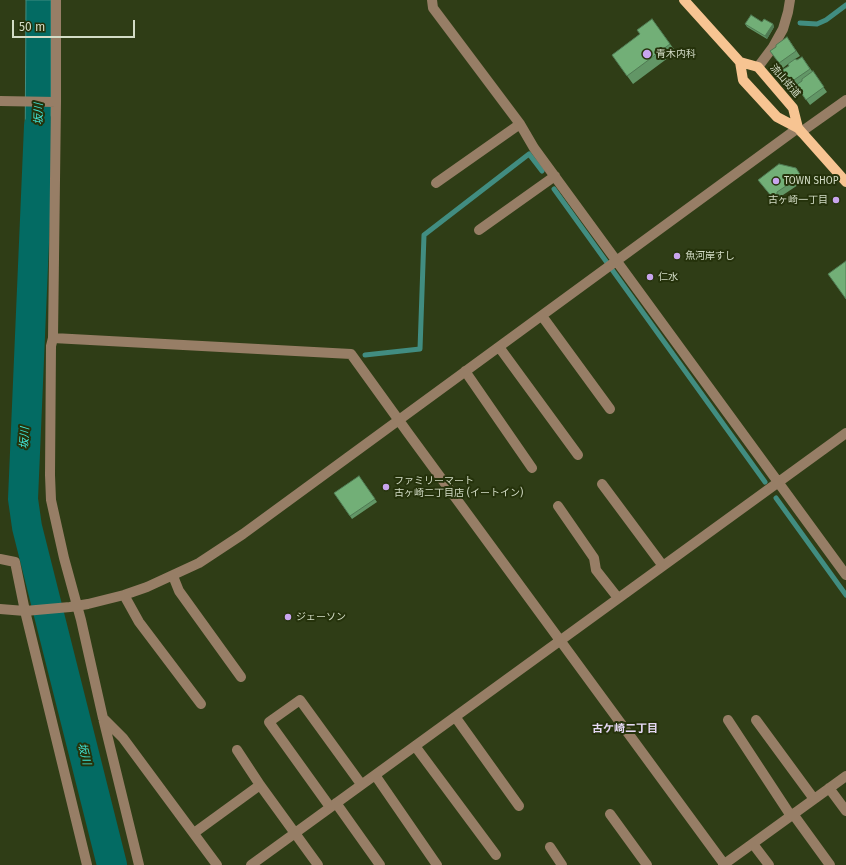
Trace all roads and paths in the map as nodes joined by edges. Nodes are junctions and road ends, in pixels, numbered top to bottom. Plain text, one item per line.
1 (56, 0) edge
2 (432, 0) edge
3 (684, 0) edge
4 (790, 0) edge
5 (740, 62) junction
6 (758, 67) junction
7 (846, 100) edge
8 (0, 101) edge
9 (54, 102) junction
10 (520, 124) junction
11 (800, 130) junction
12 (555, 176) junction
13 (846, 182) edge
14 (436, 183) dead end
15 (479, 230) dead end
16 (617, 261) junction
17 (542, 316) junction
18 (53, 338) junction
19 (499, 347) junction
20 (466, 371) junction
21 (610, 409) dead end
22 (398, 420) junction
23 (846, 433) edge
24 (578, 455) dead end
25 (532, 468) dead end
26 (779, 482) junction
27 (602, 484) dead end
28 (558, 506) dead end
29 (0, 559) edge
30 (663, 566) junction
31 (846, 575) edge
32 (173, 576) junction
33 (124, 595) junction
34 (618, 598) junction
35 (74, 606) junction
36 (0, 609) edge
37 (28, 610) junction
38 (561, 640) junction
39 (241, 677) dead end
40 (201, 704) dead end
41 (103, 718) junction
42 (456, 718) junction
43 (728, 720) dead end
44 (756, 720) dead end
45 (415, 746) junction
46 (237, 750) dead end
47 (375, 775) junction
48 (846, 776) edge
49 (361, 784) junction
50 (260, 785) junction
51 (829, 788) junction
52 (814, 799) junction
53 (333, 805) junction
54 (519, 806) dead end
55 (846, 811) edge
56 (610, 814) dead end
57 (792, 815) junction
58 (194, 833) junction
59 (295, 833) junction
60 (753, 844) junction
61 (550, 847) dead end
62 (496, 855) dead end
63 (86, 865) edge
64 (140, 865) edge
65 (217, 865) edge
66 (251, 865) edge
67 (318, 865) edge
68 (380, 865) edge
69 (437, 865) edge
70 (562, 865) edge
71 (647, 865) edge
72 (724, 865) edge
73 (769, 865) edge
74 (830, 865) edge

1 - 9 street
2 - 10 street
3 - 5 main road, 流山街道
4 - 6 street
5 - 6 main road, 流山街道
5 - 11 main road, 流山街道
6 - 11 main road, 流山街道
7 - 11 street
8 - 9 street
9 - 18 street
10 - 12 street
10 - 14 street
11 - 13 main road, 流山街道
11 - 16 street
12 - 15 street
12 - 16 street
16 - 17 street
16 - 26 street
17 - 19 street
17 - 21 street
18 - 22 street
18 - 35 street
19 - 20 street
19 - 24 street
20 - 22 street
20 - 25 street
22 - 32 street
22 - 38 street
23 - 26 street
26 - 30 street
26 - 31 street
27 - 30 street
28 - 34 street
29 - 37 street
30 - 34 street
32 - 33 street
32 - 39 street
33 - 35 street
33 - 40 street
34 - 38 street
35 - 37 street
35 - 41 street
36 - 37 street
37 - 63 street
38 - 42 street
38 - 72 street
41 - 58 street
41 - 64 street
42 - 45 street
42 - 54 street
43 - 57 street
44 - 52 street
45 - 47 street
45 - 62 street
46 - 50 street
47 - 49 street
47 - 69 street
48 - 51 street
49 - 53 street
49 - 53 street
50 - 58 street
50 - 59 street
51 - 52 street
51 - 55 street
52 - 57 street
53 - 59 street
53 - 68 street
56 - 71 street
57 - 60 street
57 - 74 street
58 - 65 street
59 - 66 street
59 - 67 street
60 - 72 street
60 - 73 street
61 - 70 street

